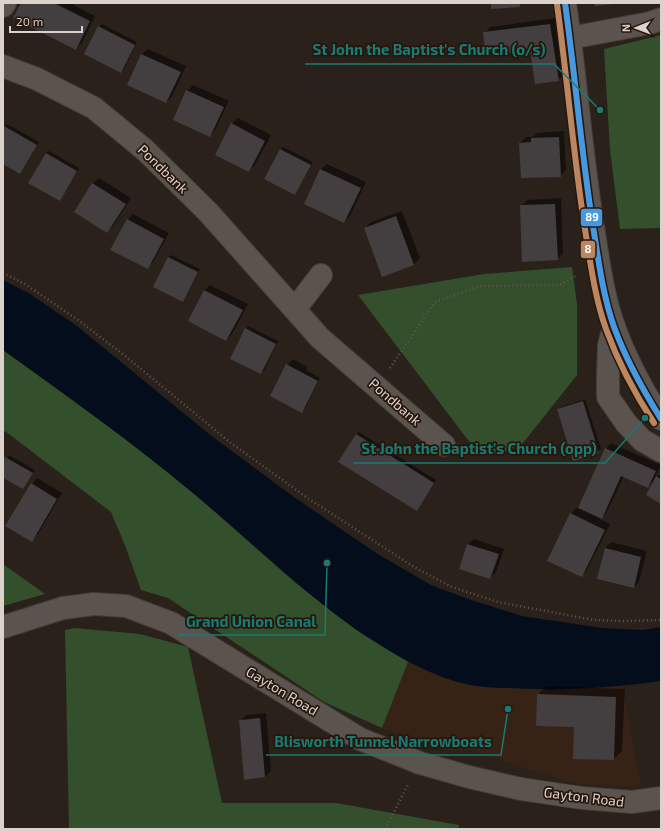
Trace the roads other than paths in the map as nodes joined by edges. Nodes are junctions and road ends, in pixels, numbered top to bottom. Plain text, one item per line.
1 (5, 3) edge
2 (565, 3) edge
3 (3, 6) edge
4 (661, 19) edge
5 (570, 38) junction
6 (3, 66) edge
7 (321, 275) dead end
8 (295, 309) junction
9 (614, 326) junction
10 (661, 419) edge
11 (444, 445) dead end
12 (661, 451) edge
13 (3, 627) edge
14 (661, 798) edge

1 - 3 street
2 - 5 street
4 - 5 street
5 - 9 street
6 - 8 street, Pondbank
7 - 8 street
8 - 11 street, Pondbank
9 - 10 street
9 - 12 street
13 - 14 street, Gayton Road

